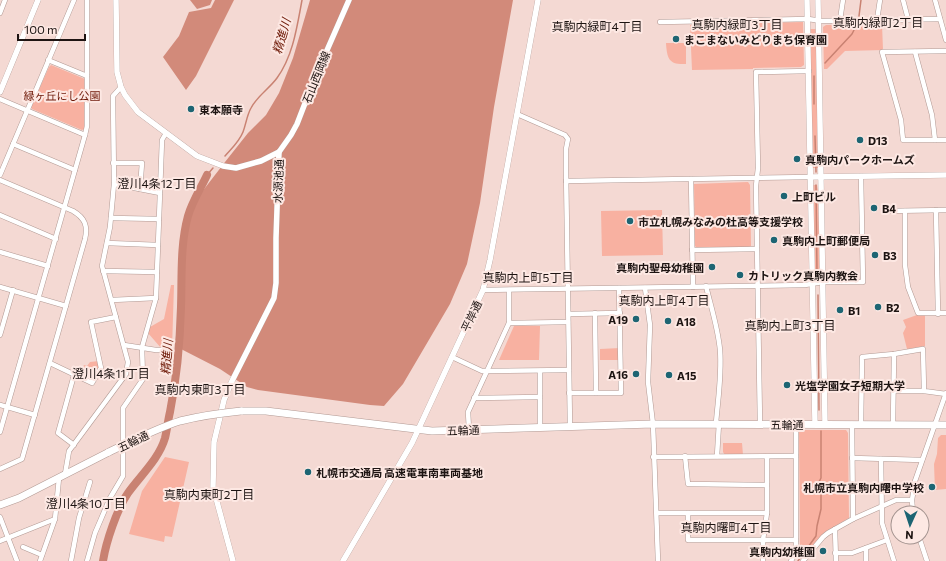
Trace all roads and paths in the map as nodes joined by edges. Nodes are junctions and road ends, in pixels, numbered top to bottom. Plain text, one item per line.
1 (5, 0) edge
2 (38, 0) edge
3 (74, 0) edge
4 (87, 0) edge
5 (116, 0) edge
6 (349, 0) edge
7 (538, 0) edge
8 (807, 0) edge
9 (818, 0) edge
10 (843, 0) edge
11 (880, 0) edge
12 (903, 0) edge
13 (935, 0) edge
14 (0, 13) edge
15 (808, 19) junction
16 (908, 19) junction
17 (940, 19) junction
18 (840, 20) junction
19 (877, 20) junction
20 (818, 21) junction
21 (660, 22) dead end
22 (946, 40) edge
23 (946, 51) edge
24 (915, 52) junction
25 (48, 60) junction
26 (809, 71) junction
27 (87, 76) junction
28 (121, 87) junction
29 (0, 92) edge
30 (0, 99) edge
31 (27, 111) junction
32 (517, 114) junction
33 (166, 133) junction
34 (85, 135) junction
35 (935, 140) junction
36 (946, 140) edge
37 (13, 144) junction
38 (279, 152) junction
39 (113, 164) junction
40 (75, 170) junction
41 (0, 175) edge
42 (946, 175) edge
43 (861, 176) junction
44 (810, 177) junction
45 (821, 177) junction
46 (757, 178) junction
47 (691, 179) junction
48 (0, 180) edge
49 (566, 181) junction
50 (114, 184) junction
51 (140, 189) junction
52 (160, 193) junction
53 (64, 208) junction
54 (936, 210) junction
55 (946, 210) edge
56 (888, 211) dead end
57 (905, 211) junction
58 (0, 215) edge
59 (111, 218) junction
60 (159, 219) junction
61 (56, 239) junction
62 (107, 243) junction
63 (158, 245) junction
64 (757, 249) junction
65 (692, 250) junction
66 (0, 252) edge
67 (48, 266) junction
68 (102, 271) junction
69 (157, 272) junction
70 (823, 282) junction
71 (812, 285) junction
72 (706, 286) junction
73 (758, 286) junction
74 (0, 287) edge
75 (693, 287) junction
76 (619, 288) junction
77 (645, 288) junction
78 (568, 289) junction
79 (13, 290) junction
80 (483, 290) junction
81 (509, 290) junction
82 (39, 298) junction
83 (156, 298) junction
84 (112, 300) junction
85 (66, 306) junction
86 (595, 313) junction
87 (620, 313) junction
88 (946, 313) edge
89 (569, 314) junction
90 (938, 314) junction
91 (116, 317) junction
92 (568, 322) junction
93 (509, 323) junction
94 (0, 335) edge
95 (124, 345) junction
96 (142, 347) junction
97 (170, 350) dead end
98 (894, 354) junction
99 (452, 357) junction
100 (50, 363) junction
101 (569, 370) junction
102 (487, 371) junction
103 (540, 371) junction
104 (74, 376) junction
105 (894, 390) junction
106 (924, 391) junction
107 (569, 393) junction
108 (596, 393) junction
109 (946, 394) edge
110 (540, 397) junction
111 (474, 398) junction
112 (0, 405) edge
113 (7, 407) junction
114 (35, 415) junction
115 (718, 423) junction
116 (760, 423) junction
117 (653, 424) junction
118 (796, 424) junction
119 (815, 424) junction
120 (825, 424) junction
121 (852, 424) junction
122 (861, 424) junction
123 (892, 424) junction
124 (935, 425) junction
125 (946, 425) edge
126 (570, 426) junction
127 (540, 427) junction
128 (419, 429) junction
129 (469, 429) junction
130 (0, 432) edge
131 (74, 445) junction
132 (653, 456) junction
133 (685, 456) junction
134 (717, 456) junction
135 (796, 456) junction
136 (767, 457) junction
137 (852, 458) junction
138 (881, 459) junction
139 (922, 460) junction
140 (0, 469) edge
141 (62, 476) junction
142 (90, 482) dead end
143 (767, 485) junction
144 (912, 500) junction
145 (0, 505) edge
146 (912, 505) edge
147 (882, 506) junction
148 (657, 513) junction
149 (688, 513) junction
150 (767, 513) junction
151 (0, 517) edge
152 (55, 519) junction
153 (853, 520) junction
154 (835, 530) junction
155 (8, 538) junction
156 (763, 540) junction
157 (796, 540) junction
158 (887, 540) junction
159 (0, 541) edge
160 (921, 545) edge
161 (23, 547) dead end
162 (866, 548) junction
163 (835, 553) junction
164 (42, 555) junction
165 (926, 560) edge
166 (17, 561) edge
167 (40, 561) edge
168 (71, 561) edge
169 (87, 561) edge
170 (233, 561) edge
171 (343, 561) edge
172 (658, 561) edge
173 (763, 561) edge
174 (791, 561) edge
175 (803, 561) edge
176 (836, 561) edge
177 (866, 561) edge
178 (894, 561) edge
179 (920, 561) edge

1 - 14 street
2 - 29 street
3 - 25 street
4 - 27 street
5 - 28 street, 水源池通
6 - 38 street, 石山西岡線
7 - 32 street, 平岸通
8 - 15 street
9 - 20 street
10 - 18 street
11 - 19 street
12 - 16 street
13 - 17 street
15 - 20 street
15 - 21 street
15 - 26 street
16 - 17 street
16 - 19 street
17 - 22 street
18 - 19 street
18 - 20 street
20 - 45 street
23 - 24 street
24 - 35 street
24 - 35 street
25 - 27 street
25 - 31 street
26 - 44 street
26 - 46 street
27 - 34 street
28 - 33 street, 水源池通
28 - 39 street
30 - 31 street
31 - 34 street
31 - 37 street
32 - 49 street
32 - 80 street, 平岸通
33 - 38 street, 水源池通
33 - 52 street
34 - 40 street
35 - 36 street
37 - 40 street
37 - 41 street
38 - 170 street, 水源池通
39 - 50 street
39 - 51 street
40 - 53 street
42 - 43 street
43 - 45 street
43 - 70 street
44 - 45 street
44 - 46 street
44 - 71 street
45 - 70 street
46 - 47 street
46 - 64 street
47 - 49 street
47 - 65 street
48 - 53 street
49 - 78 street
50 - 51 street
50 - 59 street
51 - 52 street
52 - 60 street
53 - 61 street
53 - 85 street
54 - 55 street
54 - 57 street
54 - 90 street
56 - 57 street
57 - 90 street
58 - 61 street
59 - 60 street
59 - 62 street
60 - 63 street
61 - 67 street
62 - 63 street
62 - 68 street
63 - 69 street
64 - 65 street
64 - 73 street
65 - 75 street
66 - 67 street
67 - 82 street
68 - 69 street
68 - 84 street
69 - 83 street
70 - 71 street
70 - 120 street
71 - 73 street
71 - 119 street
72 - 73 street
72 - 75 street
72 - 115 street
73 - 116 street
74 - 79 street
75 - 77 street
76 - 77 street
76 - 78 street
76 - 87 street
77 - 117 street
78 - 81 street
78 - 89 street
79 - 82 street
79 - 94 street
80 - 81 street
80 - 99 street, 平岸通
81 - 93 street
82 - 85 street
82 - 113 street
83 - 84 street
83 - 96 street
84 - 91 street
85 - 100 street
86 - 87 street
86 - 89 street
86 - 108 street
87 - 108 street
88 - 90 street
89 - 92 street
91 - 95 street
91 - 104 street
92 - 93 street
92 - 101 street
93 - 102 street
95 - 96 street
95 - 131 street
96 - 97 street
96 - 169 street
98 - 105 street
98 - 106 street
98 - 122 street
99 - 102 street
99 - 128 street, 平岸通
100 - 104 street
100 - 114 street
101 - 103 street
101 - 107 street
102 - 103 street
102 - 111 street
103 - 110 street
104 - 131 street
105 - 106 street
105 - 123 street
106 - 109 street
107 - 108 street
107 - 126 street
109 - 124 street
110 - 111 street
110 - 127 street
111 - 129 street
112 - 113 street
113 - 114 street
113 - 130 street
114 - 140 street
115 - 116 main road, 五輪通
115 - 117 main road, 五輪通
115 - 134 street
116 - 118 main road, 五輪通
117 - 126 main road, 五輪通
117 - 132 street
118 - 119 main road, 五輪通
118 - 135 street
119 - 120 main road, 五輪通
120 - 121 main road, 五輪通
121 - 122 main road, 五輪通
121 - 137 street
122 - 123 main road, 五輪通
123 - 124 main road, 五輪通
124 - 125 main road, 五輪通
124 - 139 street
126 - 127 main road, 五輪通
127 - 129 main road, 五輪通
128 - 129 main road, 五輪通
128 - 141 main road, 五輪通, bridge
128 - 171 street, 平岸通
131 - 141 street
132 - 133 street
132 - 148 street
133 - 134 street
133 - 143 street
134 - 136 street
135 - 136 street
135 - 157 street
136 - 143 street
137 - 138 street
137 - 153 street
138 - 139 street
138 - 147 street
139 - 144 street
141 - 145 main road, 五輪通
141 - 152 street
142 - 168 street
143 - 150 street
144 - 146 street
144 - 147 street
147 - 153 street
147 - 158 street
148 - 149 street
148 - 172 street
149 - 150 street
149 - 156 street
150 - 156 street
151 - 155 street
152 - 155 street
152 - 164 street
153 - 154 street
154 - 163 street
154 - 175 street
155 - 159 street
155 - 166 street
156 - 157 street
156 - 173 street
157 - 174 street
158 - 162 street
158 - 178 street
160 - 165 street
161 - 164 street
162 - 163 street
162 - 177 street
163 - 176 street
164 - 167 street
165 - 179 street

